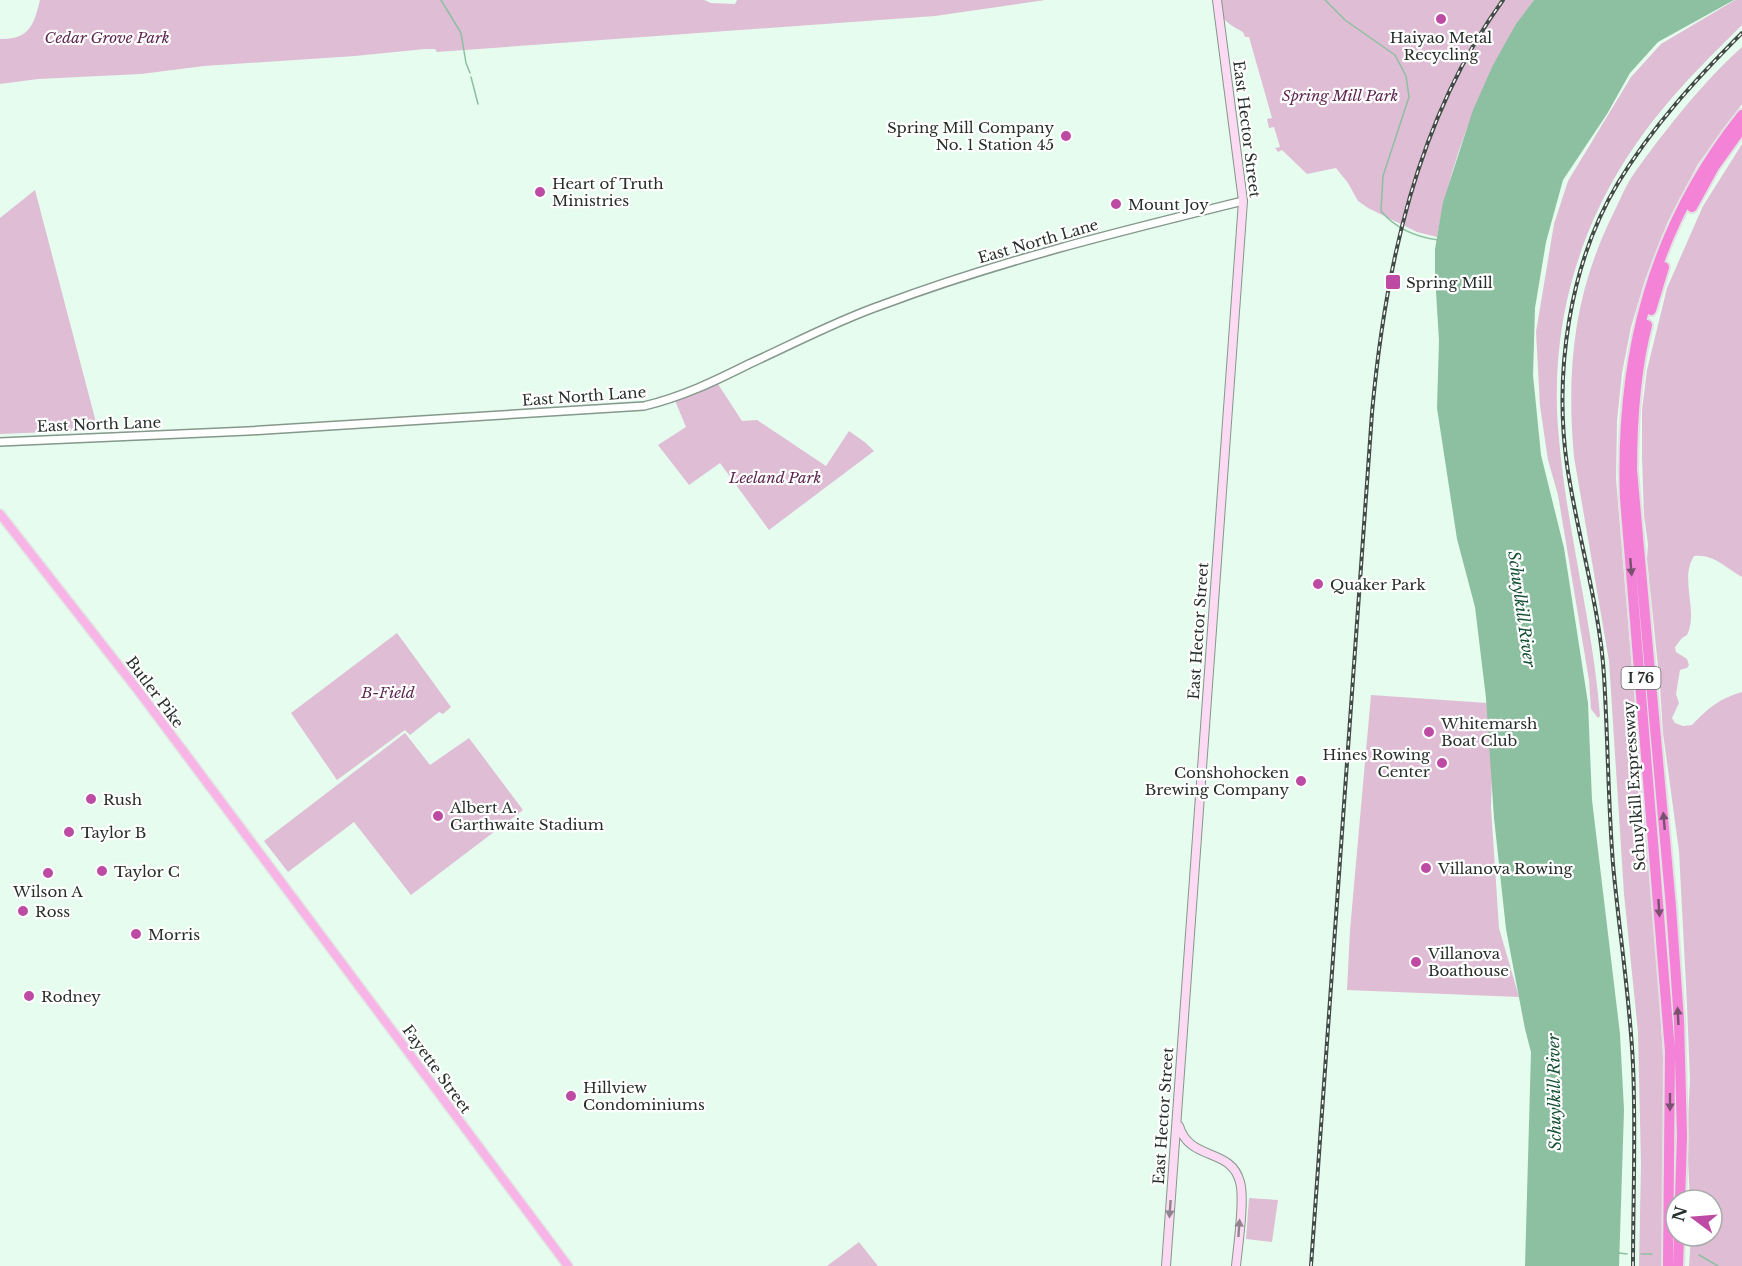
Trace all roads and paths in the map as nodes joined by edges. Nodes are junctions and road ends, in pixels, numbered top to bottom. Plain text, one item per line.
1 (1217, 0) edge
2 (1742, 115) edge
3 (1742, 128) edge
4 (1243, 201) junction
5 (0, 442) edge
6 (0, 514) edge
7 (286, 888) joint
8 (1178, 1106) junction
9 (1194, 1148) junction
10 (1175, 1151) junction
11 (1680, 1188) edge
12 (1679, 1248) edge
13 (568, 1266) edge
14 (1166, 1266) edge
15 (1236, 1266) edge
16 (1668, 1266) edge
17 (1678, 1266) edge

1 - 4 main road, East Hector Street
2 -> 16 highway, Schuylkill Expressway / I 76
11 -> 3 highway, Schuylkill Expressway / I 76
4 - 5 street, East North Lane
4 - 8 main road, East Hector Street
6 - 7 main road, Butler Pike
7 - 13 main road, Fayette Street
8 - 9 main road
8 - 10 main road, East Hector Street
9 - 10 main road
15 -> 9 main road
10 -> 14 main road, East Hector Street
12 - 17 highway

